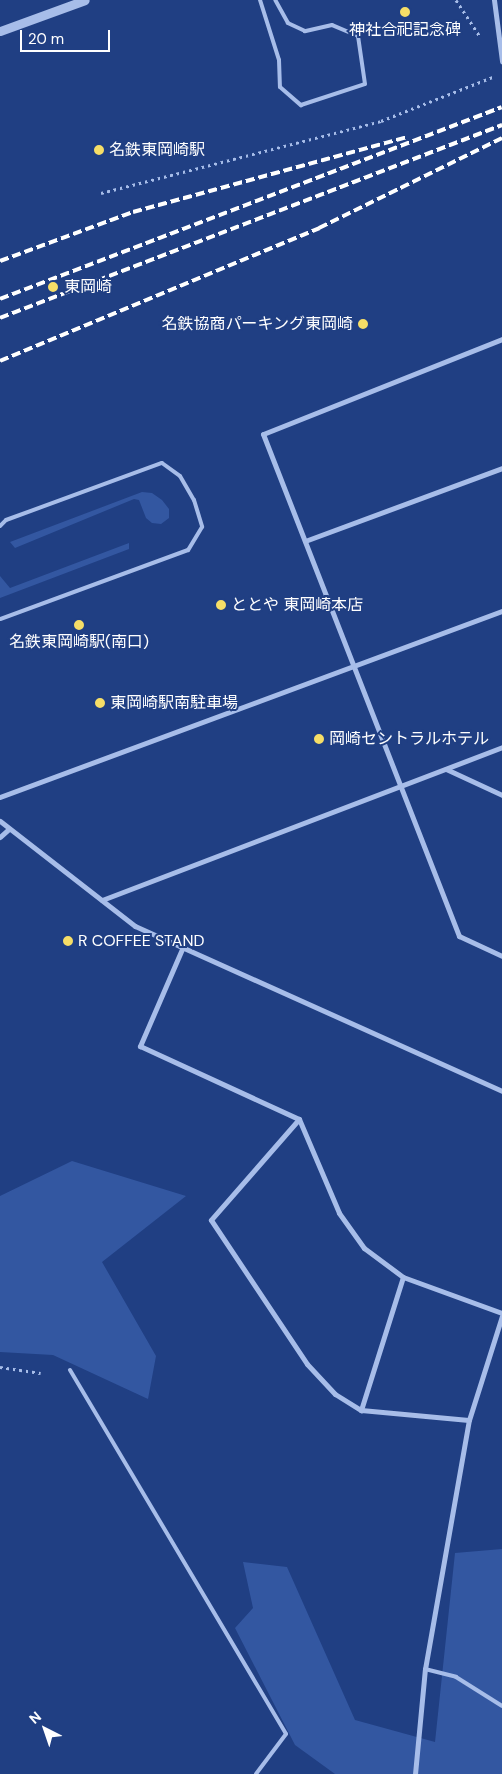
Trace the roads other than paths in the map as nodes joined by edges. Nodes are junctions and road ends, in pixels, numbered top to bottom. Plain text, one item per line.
1 (85, 0) edge
2 (260, 0) edge
3 (275, 0) edge
4 (494, 0) edge
5 (0, 32) edge
6 (502, 61) edge
7 (502, 339) edge
8 (502, 468) edge
9 (0, 526) edge
10 (305, 541) junction
11 (502, 611) edge
12 (0, 619) edge
13 (353, 666) junction
14 (502, 747) edge
15 (446, 768) junction
16 (400, 785) junction
17 (502, 795) edge
18 (0, 797) edge
19 (0, 821) edge
20 (9, 829) junction
21 (0, 837) edge
22 (102, 900) junction
23 (182, 949) junction
24 (502, 956) edge
25 (502, 1091) edge
26 (299, 1119) junction
27 (403, 1277) junction
28 (502, 1314) edge
29 (70, 1370) dead end
30 (361, 1410) junction
31 (468, 1420) junction
32 (425, 1669) junction
33 (502, 1706) edge
34 (256, 1774) edge
35 (415, 1774) edge

1 - 5 street
2 - 3 lane
4 - 6 street
7 - 10 street
8 - 10 street
9 - 12 lane
10 - 13 street
11 - 13 street
13 - 16 street
13 - 18 street
14 - 15 street
15 - 16 street
15 - 17 street
16 - 22 street
16 - 24 street
19 - 20 street
20 - 21 street
20 - 22 street
22 - 23 street
23 - 25 street
23 - 26 street
26 - 27 street
26 - 30 street
27 - 28 street
27 - 30 street
28 - 31 street
29 - 34 lane
30 - 31 street
31 - 32 street
32 - 33 lane
32 - 35 street

